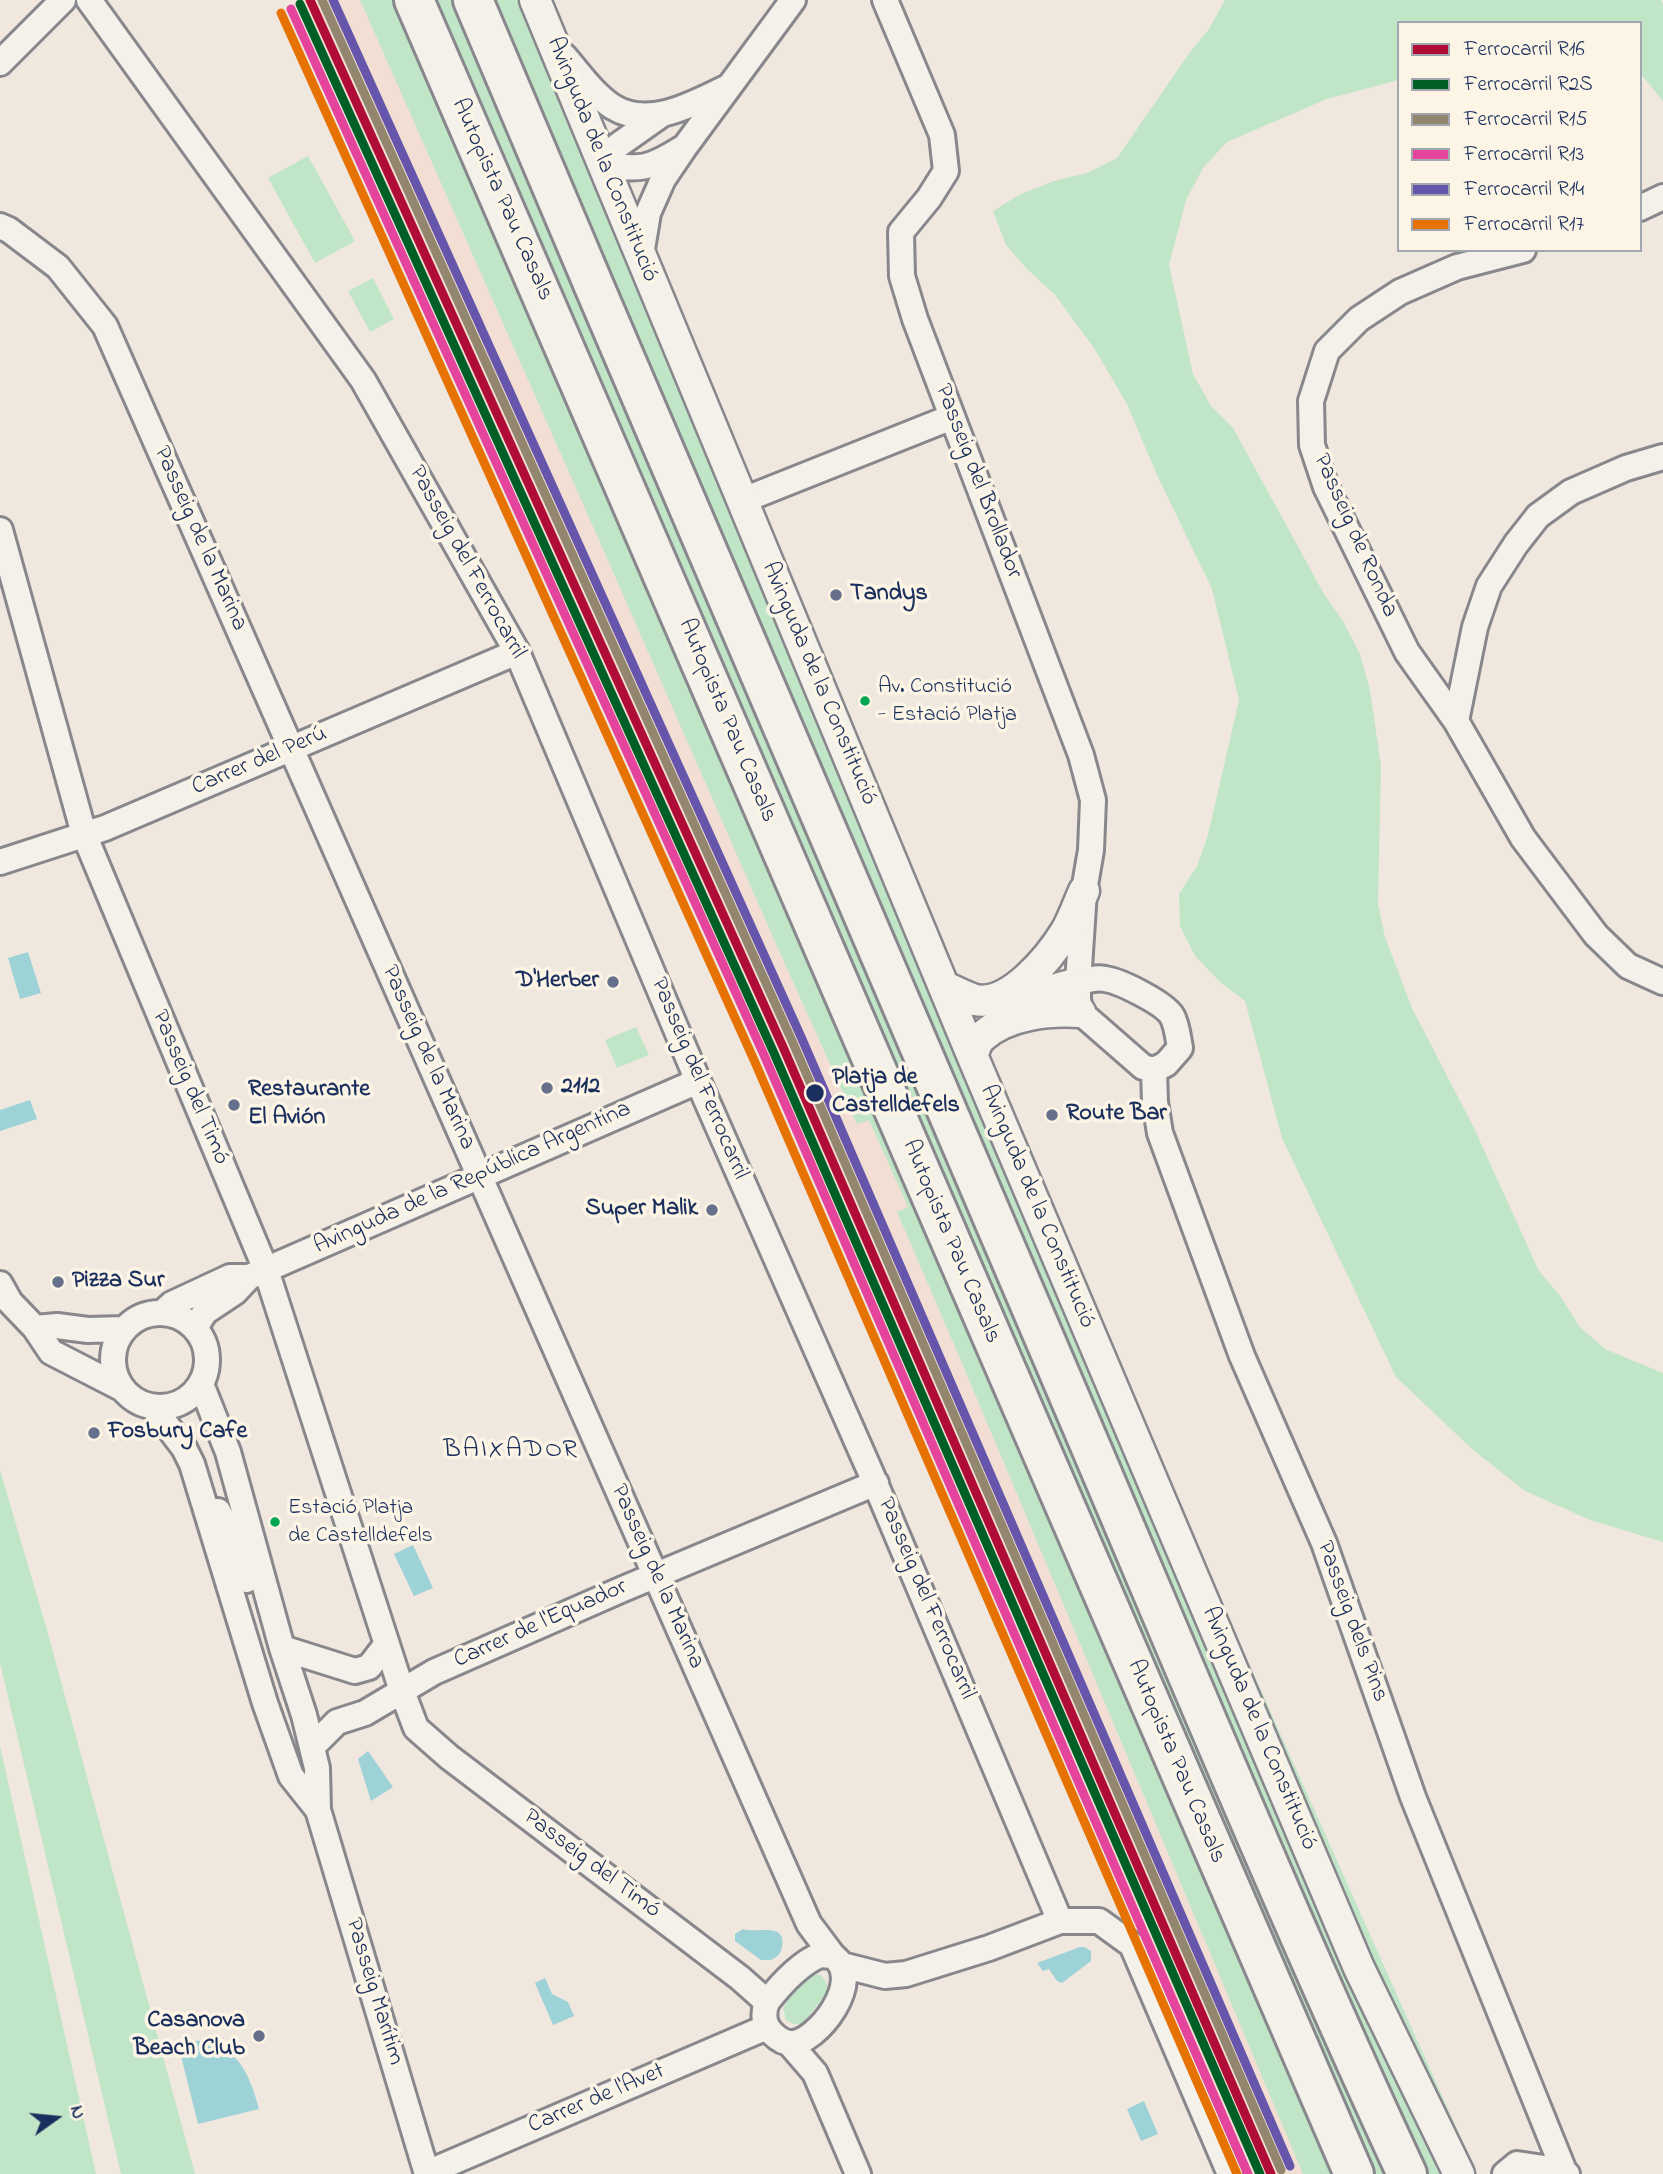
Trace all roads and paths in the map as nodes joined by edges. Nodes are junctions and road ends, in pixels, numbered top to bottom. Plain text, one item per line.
1 (63, 0) edge
2 (89, 0) edge
3 (414, 0) edge
4 (473, 0) edge
5 (535, 0) edge
6 (793, 0) edge
7 (885, 0) edge
8 (551, 40) junction
9 (0, 63) edge
10 (730, 86) junction
11 (661, 114) junction
12 (684, 148) junction
13 (604, 165) junction
14 (1663, 197) edge
15 (1642, 207) edge
16 (0, 226) edge
17 (1515, 252) edge
18 (640, 255) junction
19 (952, 416) junction
20 (1663, 457) edge
21 (741, 500) junction
22 (0, 530) edge
23 (517, 652) junction
24 (1456, 721) junction
25 (291, 748) junction
26 (84, 834) junction
27 (0, 862) edge
28 (1084, 891) junction
29 (1628, 966) junction
30 (1663, 982) edge
31 (944, 987) junction
32 (1079, 997) junction
33 (1663, 1000) edge
34 (960, 1026) junction
35 (972, 1055) junction
36 (1154, 1070) junction
37 (698, 1081) junction
38 (478, 1176) junction
39 (257, 1274) junction
40 (0, 1284) edge
41 (162, 1313) junction
42 (35, 1328) junction
43 (195, 1328) junction
44 (124, 1329) junction
45 (201, 1384) junction
46 (121, 1388) junction
47 (153, 1407) junction
48 (192, 1464) junction
49 (876, 1483) junction
50 (655, 1575) junction
51 (386, 1645) junction
52 (282, 1648) junction
53 (402, 1691) junction
54 (365, 1713) junction
55 (304, 1715) junction
56 (337, 1722) junction
57 (416, 1728) junction
58 (312, 1746) junction
59 (318, 1810) junction
60 (1060, 1921) junction
61 (829, 1960) junction
62 (767, 2002) junction
63 (767, 2027) junction
64 (816, 2031) junction
65 (789, 2043) junction
66 (815, 2073) junction
67 (1563, 2173) edge
68 (427, 2174) edge
69 (858, 2174) edge
70 (1230, 2174) edge
71 (1354, 2174) edge
72 (1407, 2174) edge
73 (1459, 2174) edge
74 (1505, 2174) edge

1 - 9 street
2 - 23 street, Passeig del Ferrocarril
3 - 71 highway, Autopista Pau Casals
4 - 72 highway, Autopista Pau Casals
5 - 8 street, Avinguda de la Constitució
6 - 10 street
7 - 19 street, Passeig del Brollador
8 - 11 street
8 - 13 street, Avinguda de la Constitució
10 - 11 street
10 - 12 street
11 - 13 street
12 - 13 street
12 - 18 street
13 - 18 street, Avinguda de la Constitució
14 - 15 street
16 - 25 street, Passeig de la Marina
17 - 24 street, Passeig de Ronda
18 - 21 street, Avinguda de la Constitució
19 - 21 street
19 - 28 street, Passeig del Brollador
20 - 24 street
21 - 31 street, Avinguda de la Constitució
22 - 26 street, Passeig del Timó
23 - 25 street, Carrer del Perú
23 - 37 street, Passeig del Ferrocarril
24 - 29 street, Passeig de Ronda
25 - 26 street, Carrer del Perú
25 - 38 street, Passeig de la Marina
26 - 27 street, Carrer del Perú
26 - 39 street, Passeig del Timó
28 - 31 street
28 - 32 street, Passeig del Brollador
29 - 30 street
29 - 33 street, Passeig de Ronda
31 - 34 street, Avinguda de la Constitució
32 - 34 street
32 - 35 street
32 - 36 street
32 - 36 street
34 - 35 street, Avinguda de la Constitució
35 - 73 street, Avinguda de la Constitució
36 - 67 street, Passeig dels Pins
37 - 38 street, Avinguda de la República Argentina
37 - 49 street, Passeig del Ferrocarril
38 - 39 street, Avinguda de la República Argentina
38 - 50 street, Passeig de la Marina
39 - 41 street, Avinguda de la República Argentina
39 - 43 street, Avinguda de la República Argentina
39 - 51 street, Passeig del Timó
40 - 42 street, Passeig Marítim
41 - 43 street
41 - 44 street
42 - 44 street
42 - 46 street, Passeig Marítim
43 - 45 street
44 - 46 street
45 - 47 street
45 - 52 street, Passeig Marítim
46 - 47 street, Passeig Marítim
47 - 48 street, Passeig Marítim
48 - 55 street, Passeig Marítim
48 - 59 street, Passeig Marítim
49 - 50 street, Carrer de l'Equador
49 - 60 street, Passeig del Ferrocarril
50 - 53 street, Carrer de l'Equador
50 - 61 street, Passeig de la Marina
51 - 52 street
51 - 53 street, Passeig del Timó
52 - 55 street, Passeig Marítim
53 - 54 street
53 - 57 street, Passeig del Timó
54 - 56 street
54 - 57 street, Passeig del Timó
55 - 56 street
55 - 58 street, Passeig Marítim
56 - 58 street
57 - 62 street, Passeig del Timó
58 - 59 street, Passeig Marítim
59 - 68 street, Passeig Marítim
60 - 61 street
60 - 70 street
61 - 62 street
61 - 64 street
62 - 63 street
63 - 65 street
63 - 68 street, Carrer de l'Avet
64 - 65 street
64 - 66 street
65 - 66 street
66 - 69 street
67 - 74 street, Passeig dels Pins

